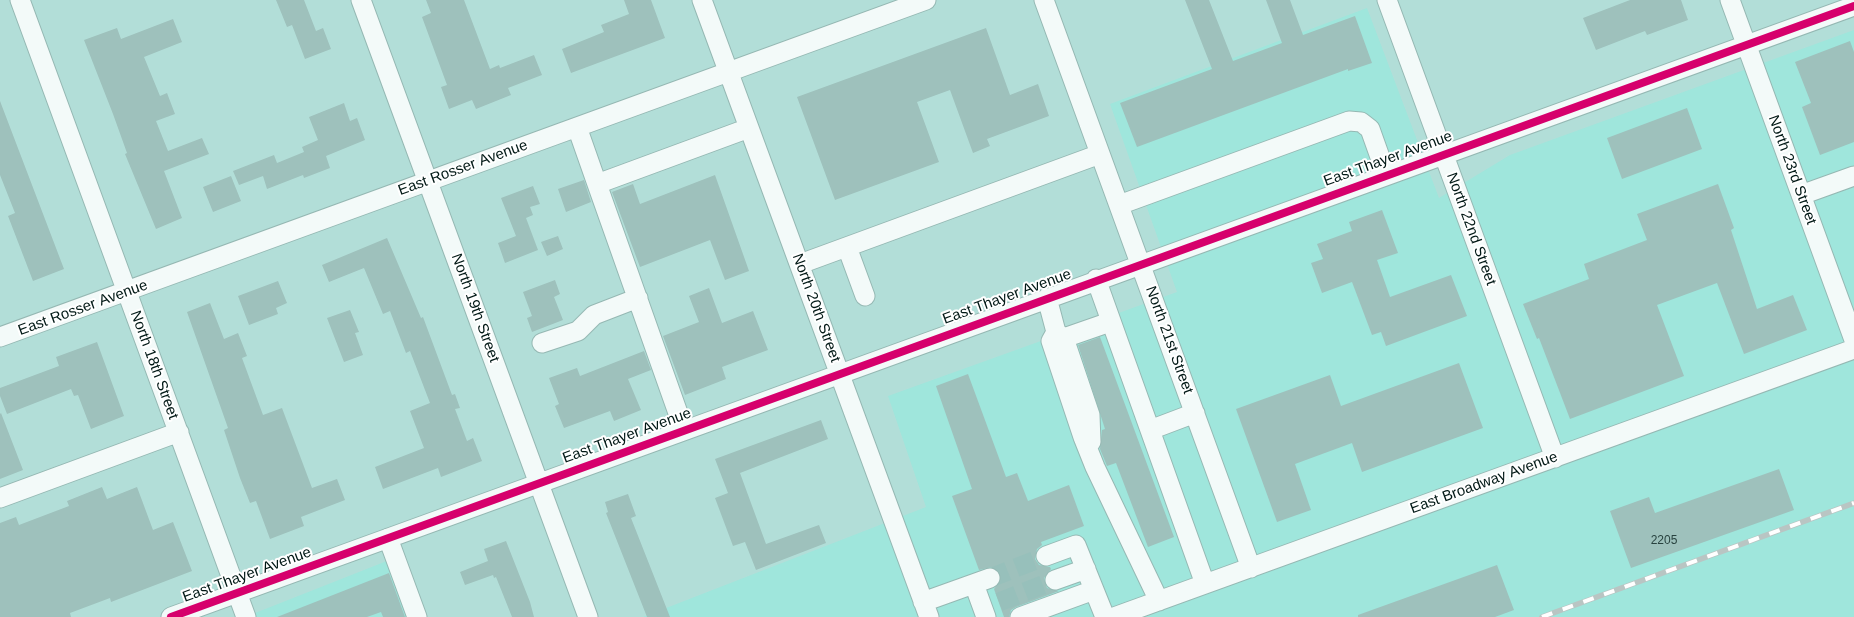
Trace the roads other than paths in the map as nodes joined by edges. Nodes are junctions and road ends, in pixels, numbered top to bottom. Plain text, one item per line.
1 (20, 0) edge
2 (361, 0) edge
3 (702, 0) edge
4 (926, 0) edge
5 (1044, 0) edge
6 (1387, 0) edge
7 (1730, 0) edge
8 (1854, 6) edge
9 (1747, 46) junction
10 (729, 72) junction
11 (576, 127) junction
12 (749, 128) junction
13 (1444, 153) junction
14 (1100, 154) junction
15 (1386, 174) junction
16 (1854, 176) edge
17 (428, 181) junction
18 (597, 184) junction
19 (1801, 195) junction
20 (1119, 205) junction
21 (847, 247) junction
22 (800, 264) junction
23 (1140, 264) junction
24 (1096, 279) junction
25 (127, 291) junction
26 (865, 296) dead end
27 (638, 298) junction
28 (1047, 298) junction
29 (1110, 322) junction
30 (1060, 335) junction
31 (0, 338) edge
32 (1854, 340) edge
33 (542, 343) dead end
34 (1854, 349) edge
35 (840, 373) junction
36 (1195, 413) junction
37 (684, 430) junction
38 (1150, 430) junction
39 (179, 432) junction
40 (1555, 458) junction
41 (540, 482) junction
42 (0, 498) edge
43 (388, 538) junction
44 (1046, 556) tunnel mouth
45 (1251, 568) junction
46 (1086, 569) junction
47 (1055, 580) tunnel mouth
48 (1205, 584) junction
49 (1094, 590) junction
50 (237, 593) junction
51 (1159, 601) junction
52 (926, 609) edge
53 (989, 609) edge
54 (171, 617) edge
55 (246, 617) edge
56 (417, 617) edge
57 (588, 617) edge
58 (1020, 617) edge
59 (1105, 617) edge
60 (1114, 617) edge

1 - 25 street, North 18th Street
2 - 17 street, North 19th Street
3 - 10 street, North 20th Street
4 - 10 street, East Rosser Avenue
5 - 14 street, North 21st Street
6 - 13 street, North 22nd Street
7 - 9 street, North 23rd Street
8 - 9 street, East Thayer Avenue
9 - 13 street, East Thayer Avenue
9 - 19 street, North 23rd Street
10 - 11 street, East Rosser Avenue
10 - 12 street, North 20th Street
11 - 17 street, East Rosser Avenue
11 - 18 street
12 - 18 street
12 - 22 street, North 20th Street
13 - 15 street, East Thayer Avenue
13 - 40 street, North 22nd Street
14 - 20 street, North 21st Street
14 - 21 street
15 - 20 street
15 - 23 street, East Thayer Avenue
16 - 19 street
17 - 25 street, East Rosser Avenue
17 - 41 street, North 19th Street
18 - 27 street
19 - 32 street, North 23rd Street
20 - 23 street, North 21st Street
21 - 22 street
21 - 26 street
22 - 35 street, North 20th Street
23 - 24 street, East Thayer Avenue
23 - 36 street, North 21st Street
24 - 28 street, East Thayer Avenue
24 - 29 street
25 - 31 street, East Rosser Avenue
25 - 39 street, North 18th Street
27 - 33 street
27 - 37 street
28 - 30 street
28 - 35 street, East Thayer Avenue
29 - 30 street
29 - 38 street
30 - 51 street
34 - 40 street, East Broadway Avenue
35 - 37 street, East Thayer Avenue
35 - 52 street, North 20th Street
36 - 38 street
36 - 45 street, North 21st Street
37 - 41 street, East Thayer Avenue
38 - 48 street
39 - 42 street
39 - 50 street, North 18th Street
40 - 45 street, East Broadway Avenue
41 - 43 street, East Thayer Avenue
41 - 57 street, North 19th Street
43 - 50 street, East Thayer Avenue
43 - 56 street
44 - 46 street
45 - 48 street, East Broadway Avenue
46 - 47 street
46 - 49 street
48 - 51 street, East Broadway Avenue
49 - 58 street
49 - 59 street
50 - 54 street, East Thayer Avenue
50 - 55 street, North 18th Street
51 - 60 street, East Broadway Avenue
52 - 53 street

